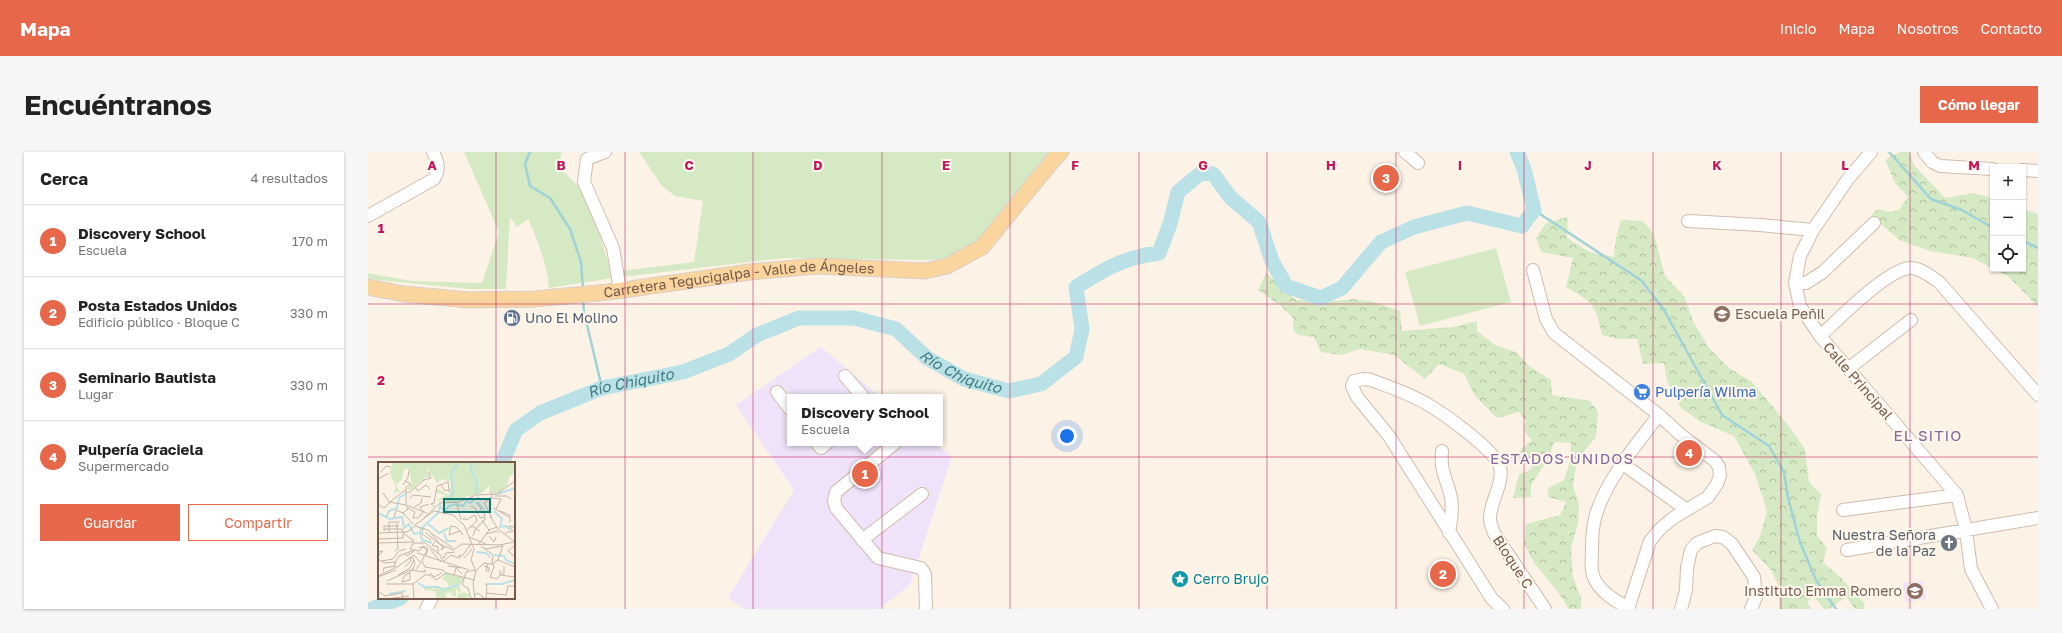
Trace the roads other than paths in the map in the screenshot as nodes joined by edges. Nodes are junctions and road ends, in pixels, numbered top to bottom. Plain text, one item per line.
1 (433, 152) edge
2 (605, 152) edge
3 (1061, 152) edge
4 (1405, 152) edge
5 (1871, 152) edge
6 (1924, 152) edge
7 (1418, 163) dead end
8 (1990, 169) edge
9 (2026, 170) edge
10 (2038, 171) edge
11 (368, 216) edge
12 (1688, 221) dead end
13 (1874, 223) dead end
14 (1813, 230) junction
15 (1533, 270) dead end
16 (1795, 283) junction
17 (368, 287) edge
18 (620, 290) junction
19 (1911, 320) dead end
20 (1820, 336) junction
21 (1848, 369) junction
22 (845, 376) dead end
23 (777, 392) dead end
24 (861, 394) edge
25 (2038, 395) edge
26 (787, 405) edge
27 (1659, 415) junction
28 (891, 446) edge
29 (1442, 451) dead end
30 (1623, 464) junction
31 (922, 494) dead end
32 (1957, 495) junction
33 (1687, 510) junction
34 (1843, 510) dead end
35 (2038, 518) edge
36 (1966, 530) junction
37 (1449, 533) junction
38 (862, 540) junction
39 (1847, 550) dead end
40 (431, 599) edge
41 (1628, 608) edge
42 (426, 609) edge
43 (926, 609) edge
44 (1503, 609) edge
45 (1545, 609) edge
46 (1681, 609) edge
47 (1751, 609) edge
48 (1992, 609) edge

1 - 11 street
2 - 18 street
3 - 18 main road, Carretera Tegucigalpa - Valle de Ángeles
4 - 7 street
5 - 14 street, Calle Principal
6 - 8 street
9 - 10 street
12 - 14 street
13 - 16 street
14 - 16 street, Calle Principal
15 - 27 street
16 - 20 street, Calle Principal
17 - 18 main road, Carretera Tegucigalpa - Valle de Ángeles
19 - 21 street
20 - 21 street, Calle Principal
20 - 25 street
21 - 32 street, Calle Principal
22 - 24 street
23 - 26 street
27 - 30 street
27 - 33 street
28 - 38 street
29 - 37 street
30 - 33 street
30 - 41 street
31 - 38 street
32 - 34 street
32 - 36 street, Calle Principal
33 - 41 street
35 - 36 street
36 - 39 street
36 - 48 street, Calle Principal
37 - 44 street
37 - 45 street, Bloque C
38 - 43 street
40 - 42 street
46 - 47 street

